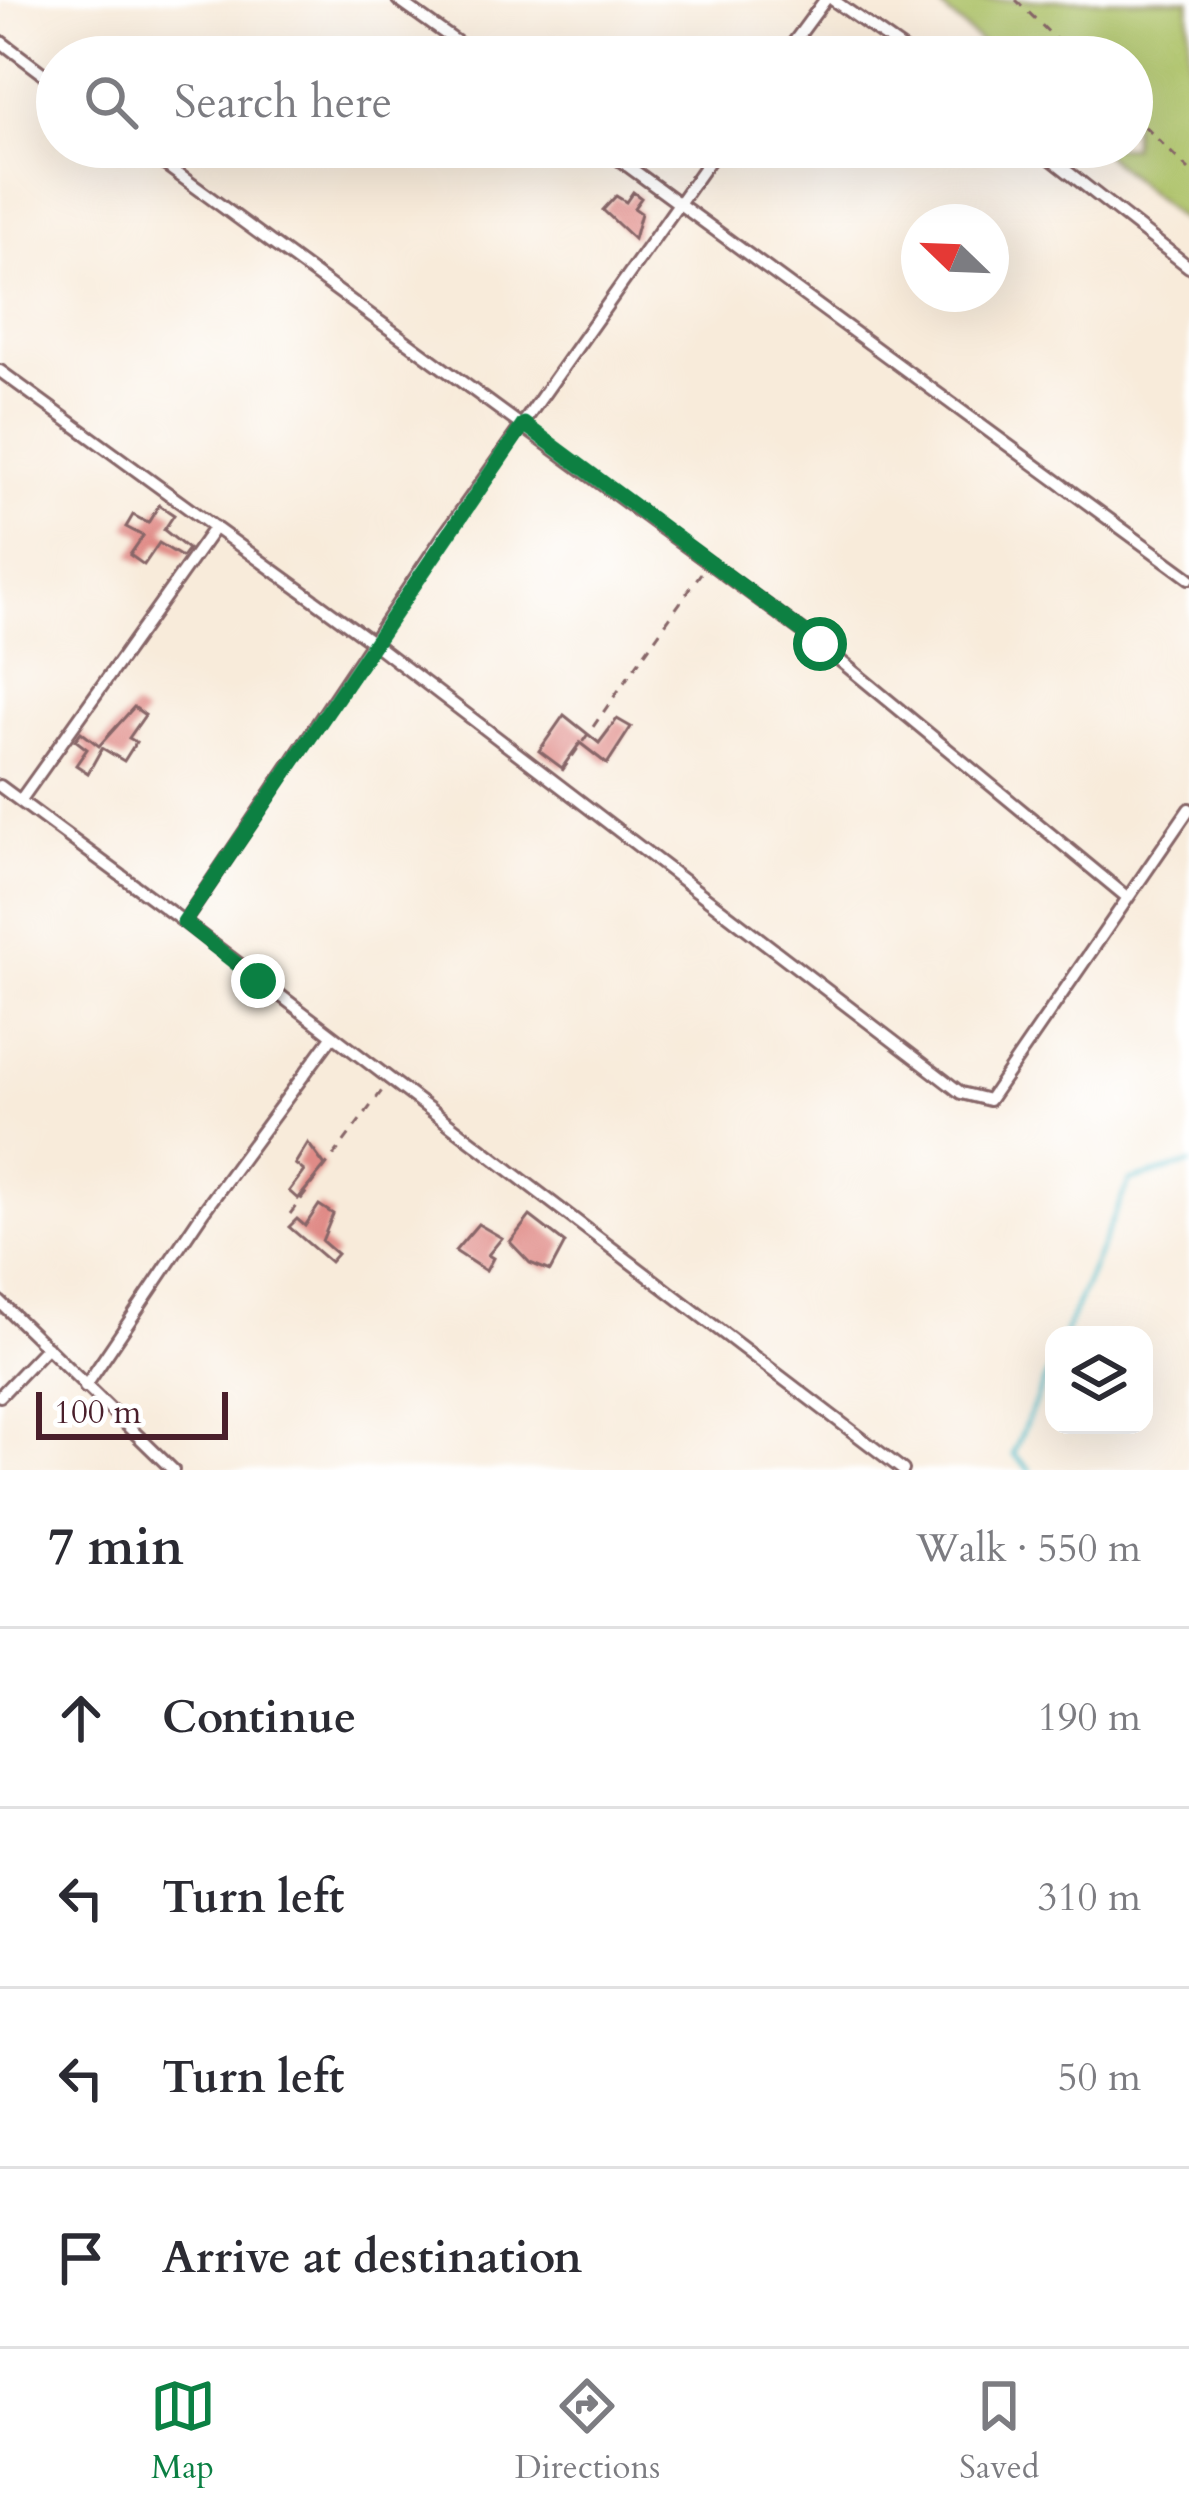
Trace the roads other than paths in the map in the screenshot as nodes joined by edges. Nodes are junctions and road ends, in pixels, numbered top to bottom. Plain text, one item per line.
1 (398, 0) edge
2 (829, 0) edge
3 (449, 36) edge
4 (800, 36) edge
5 (883, 36) edge
6 (0, 41) edge
7 (36, 68) edge
8 (170, 168) edge
9 (630, 168) edge
10 (704, 168) edge
11 (1063, 168) edge
12 (679, 204) junction
13 (1189, 267) edge
14 (0, 371) edge
15 (524, 424) junction
16 (214, 527) junction
17 (1189, 578) edge
18 (372, 642) junction
19 (0, 787) edge
20 (20, 801) junction
21 (1189, 809) edge
22 (1128, 898) junction
23 (184, 922) junction
24 (331, 1038) junction
25 (0, 1302) edge
26 (47, 1347) junction
27 (85, 1387) junction
28 (0, 1396) edge
29 (173, 1470) edge
30 (903, 1470) edge

1 - 3 street
2 - 4 street
2 - 5 street
6 - 7 street
8 - 15 street
9 - 12 street
10 - 12 street
11 - 13 street
12 - 15 street
12 - 17 street
14 - 16 street
15 - 18 street
15 - 22 street
16 - 18 street
16 - 20 street
18 - 22 street
18 - 23 street
19 - 20 street
20 - 23 street
21 - 22 street
23 - 24 street
24 - 27 street
24 - 30 street
25 - 26 street
26 - 27 street
26 - 28 street
27 - 29 street

